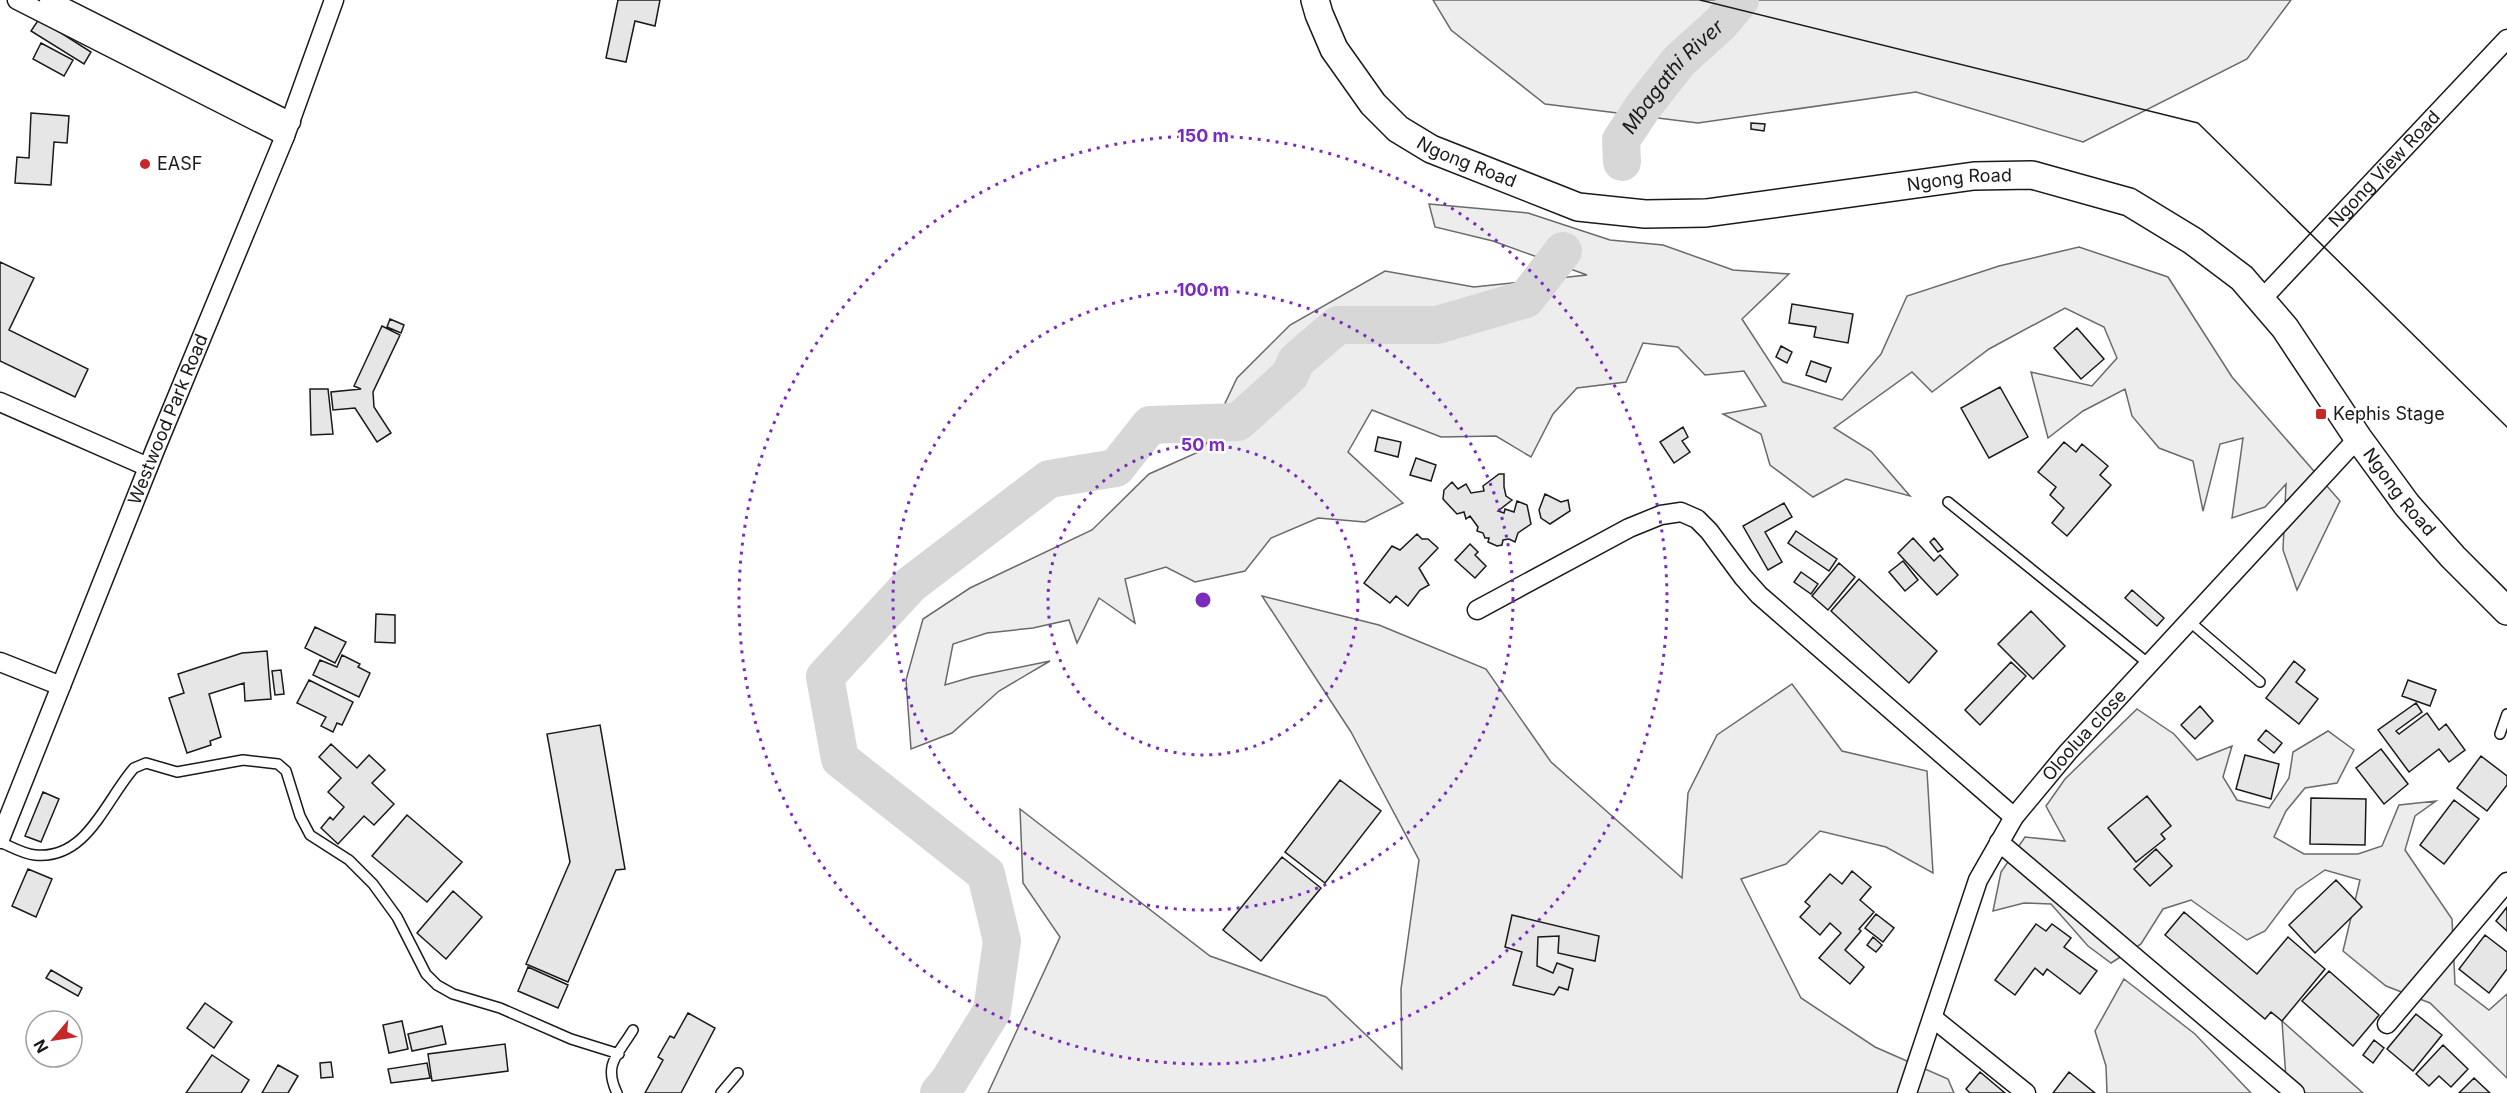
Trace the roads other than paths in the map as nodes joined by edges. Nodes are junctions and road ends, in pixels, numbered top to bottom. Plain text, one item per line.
1 (17, 0) edge
2 (49, 0) edge
3 (334, 0) edge
4 (1315, 0) edge
5 (2507, 39) edge
6 (288, 129) junction
7 (2261, 300) junction
8 (0, 402) edge
9 (2358, 438) junction
10 (148, 467) junction
11 (1948, 502) dead end
12 (1477, 610) dead end
13 (2507, 611) edge
14 (2189, 621) junction
15 (0, 662) edge
16 (2149, 664) junction
17 (2260, 682) dead end
18 (61, 686) junction
19 (2507, 714) edge
20 (2500, 734) dead end
21 (2014, 817) junction
22 (0, 840) edge
23 (2000, 842) junction
24 (2507, 882) edge
25 (1933, 1018) junction
26 (2387, 1024) dead end
27 (633, 1030) dead end
28 (619, 1054) junction
29 (738, 1073) dead end
30 (617, 1093) edge
31 (721, 1093) edge
32 (1907, 1093) edge
33 (2026, 1093) edge
34 (2295, 1093) edge

1 - 6 street
2 - 6 street
3 - 6 street, Westwood Park Road
4 - 7 main road, Ngong Road
5 - 7 street, Ngong View Road
6 - 10 street, Westwood Park Road
7 - 9 main road, Ngong Road
8 - 10 street
9 - 13 main road, Ngong Road
9 - 14 street, Oloolua close
10 - 18 street, Westwood Park Road
11 - 16 lane
12 - 21 street
14 - 16 street, Oloolua close
14 - 17 lane
15 - 18 street
16 - 21 street, Oloolua close
18 - 22 street, Westwood Park Road
19 - 20 lane
21 - 23 street, Oloolua close
22 - 28 lane
23 - 25 street, Oloolua close
23 - 34 street
24 - 26 street
25 - 32 street, Oloolua close
25 - 33 street
27 - 28 lane
28 - 30 lane
29 - 31 lane

